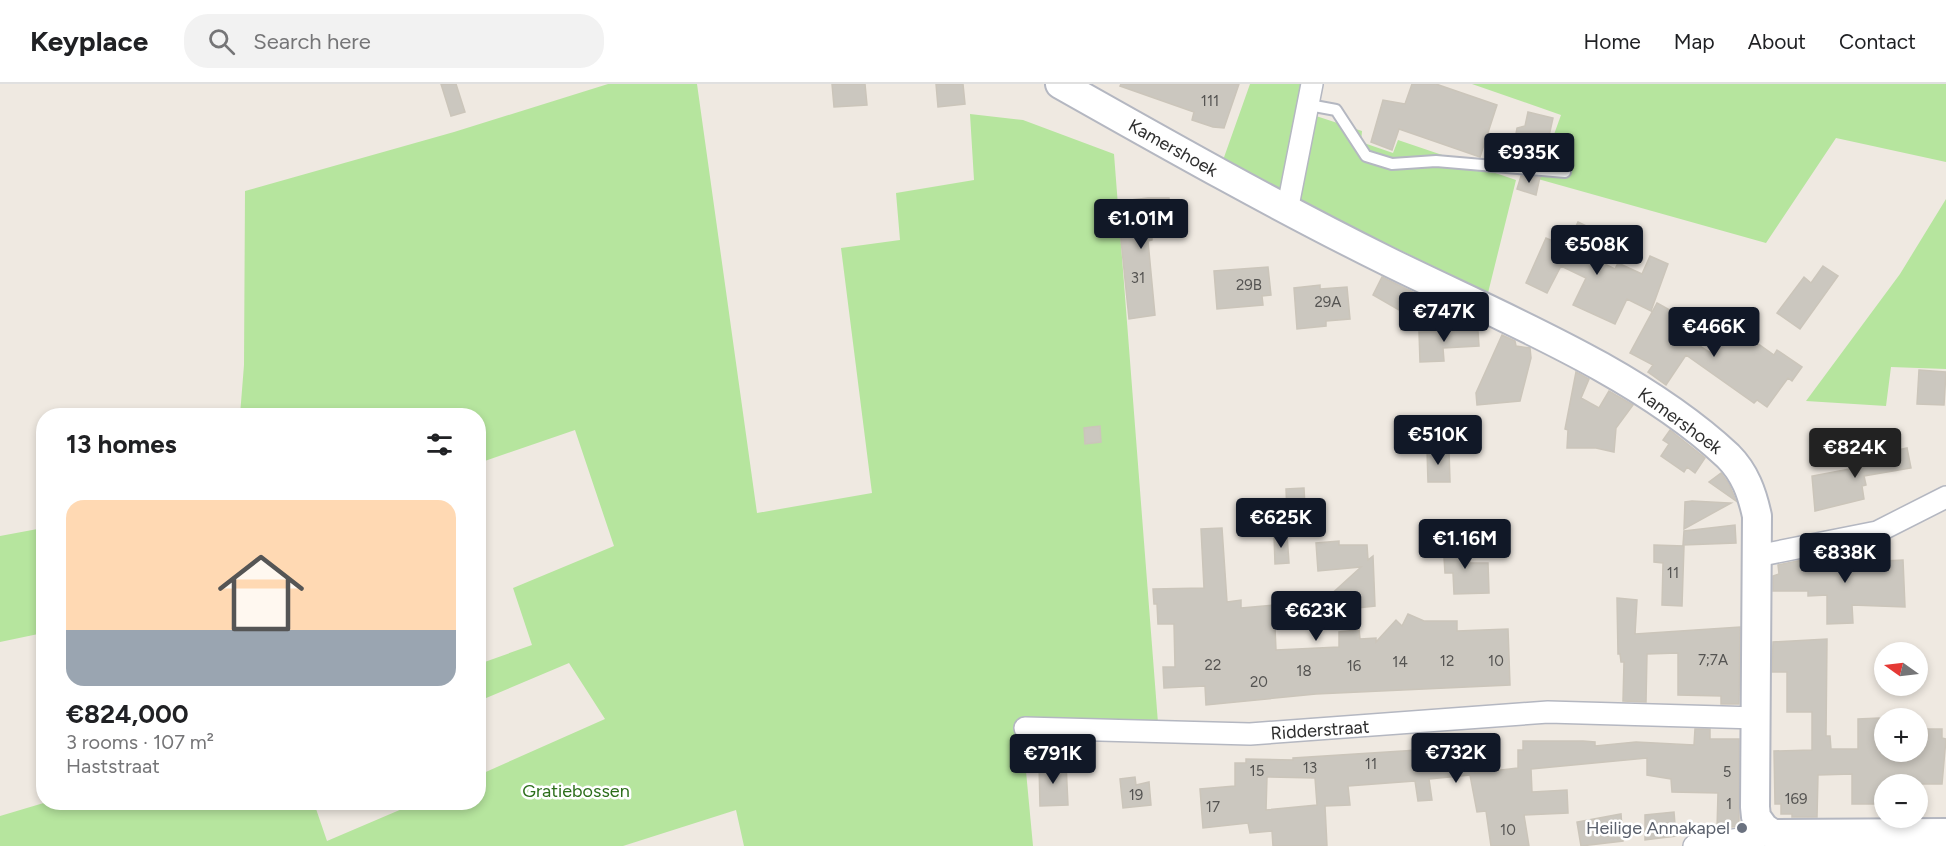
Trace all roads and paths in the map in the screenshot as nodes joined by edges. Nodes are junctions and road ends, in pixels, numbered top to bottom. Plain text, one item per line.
1 (1060, 84) edge
2 (1312, 84) edge
3 (1309, 105) junction
4 (1565, 172) dead end
5 (1287, 211) junction
6 (1946, 497) edge
7 (1757, 556) junction
8 (1757, 718) junction
9 (1025, 728) dead end
10 (1946, 833) edge
11 (1773, 834) junction
12 (1694, 846) edge

1 - 5 street, Kamershoek
2 - 3 street
3 - 4 lane
3 - 5 street
5 - 7 street, Kamershoek
6 - 7 street
7 - 8 street, Kamershoek
8 - 9 street, Ridderstraat
8 - 11 street, Kamershoek
10 - 11 street
11 - 12 street

